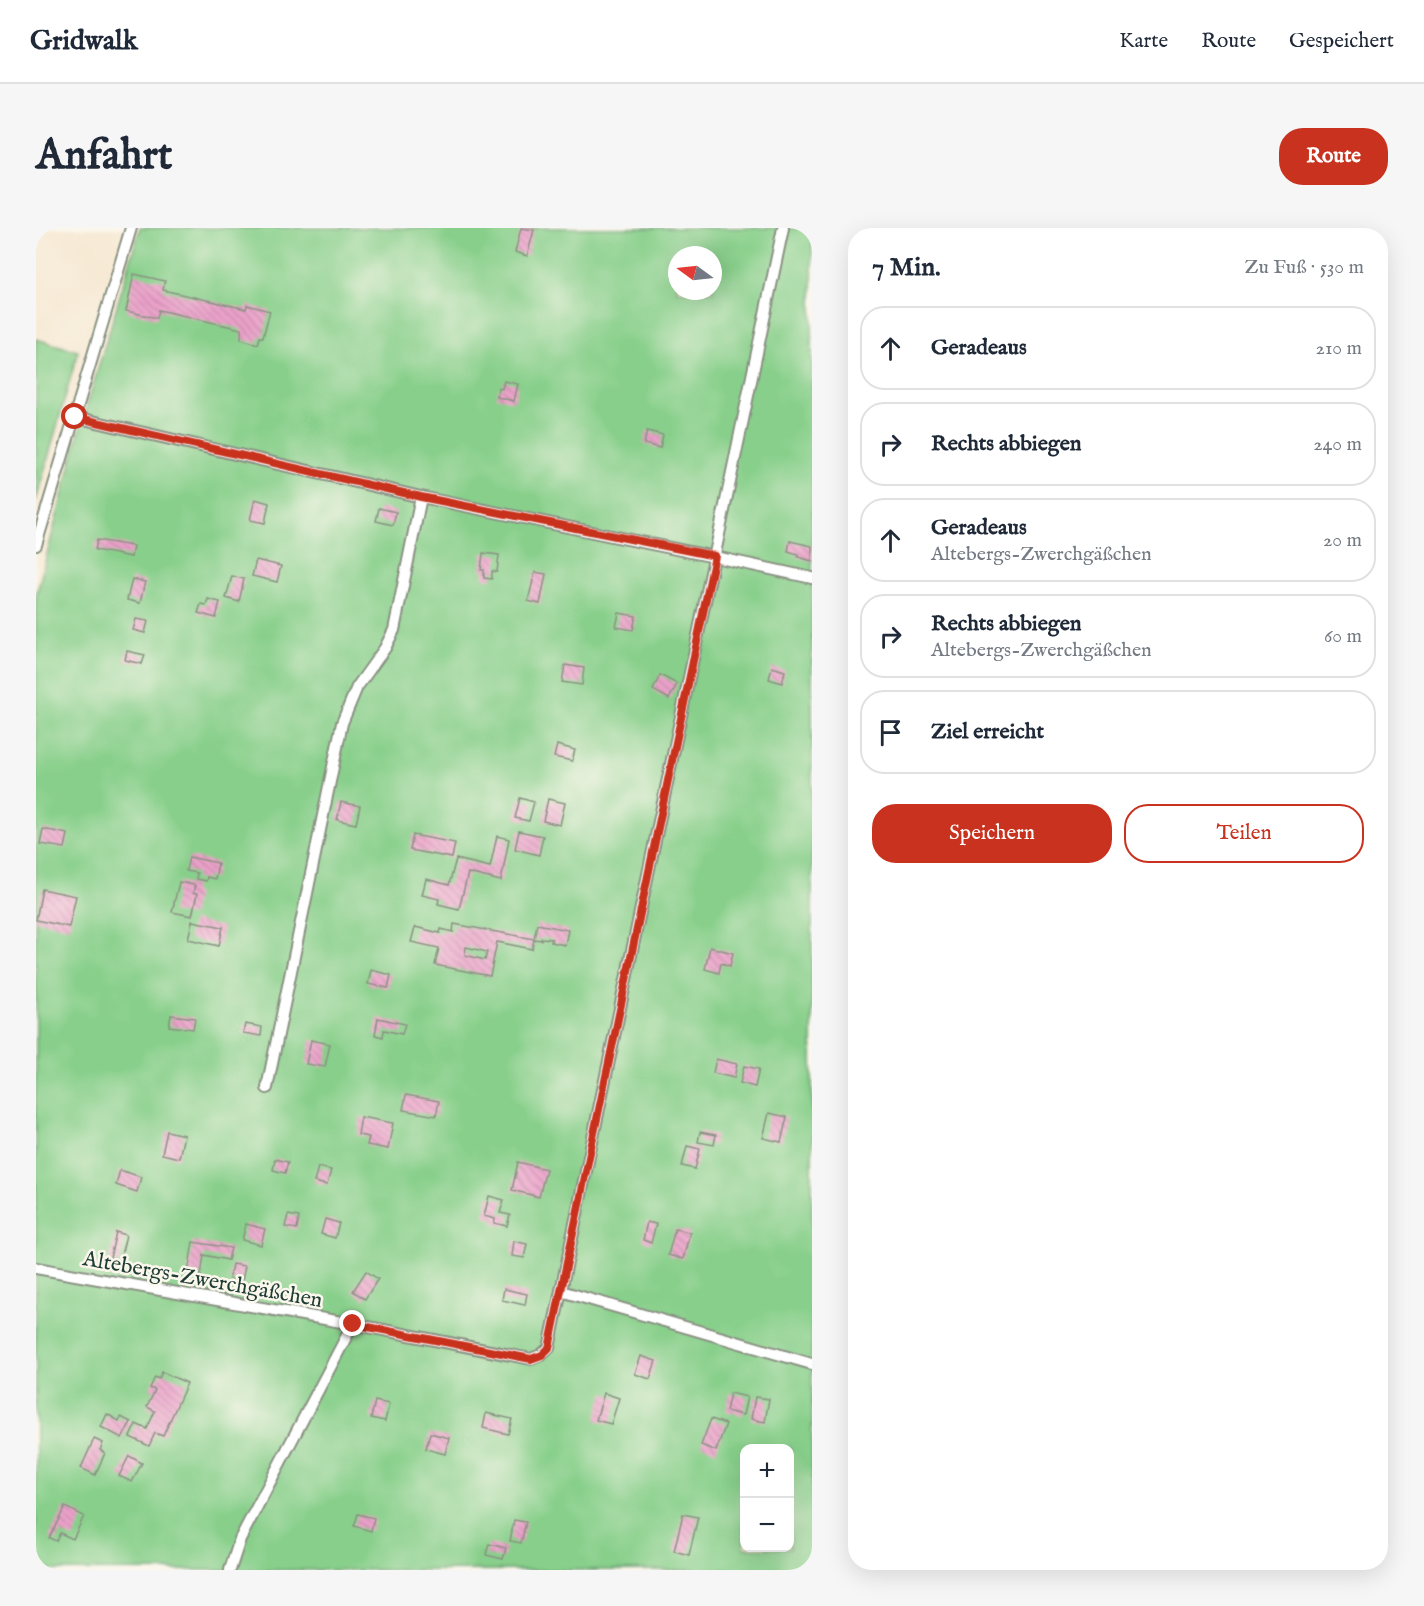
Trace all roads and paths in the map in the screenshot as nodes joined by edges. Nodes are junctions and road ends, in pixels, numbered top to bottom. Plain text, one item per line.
1 (131, 228) edge
2 (783, 228) edge
3 (75, 417) junction
4 (421, 497) junction
5 (36, 545) edge
6 (715, 556) junction
7 (812, 578) edge
8 (267, 1088) dead end
9 (36, 1268) edge
10 (561, 1291) junction
11 (353, 1324) junction
12 (812, 1364) edge
13 (230, 1570) edge

1 - 3 lane
2 - 6 lane, Altebergs-Zwerchgäßchen
3 - 4 lane
3 - 5 lane
4 - 6 lane
4 - 8 lane
6 - 7 lane
6 - 10 lane, Altebergs-Zwerchgäßchen
9 - 11 lane, Altebergs-Zwerchgäßchen
10 - 11 lane, Altebergs-Zwerchgäßchen
10 - 12 lane
11 - 13 lane

